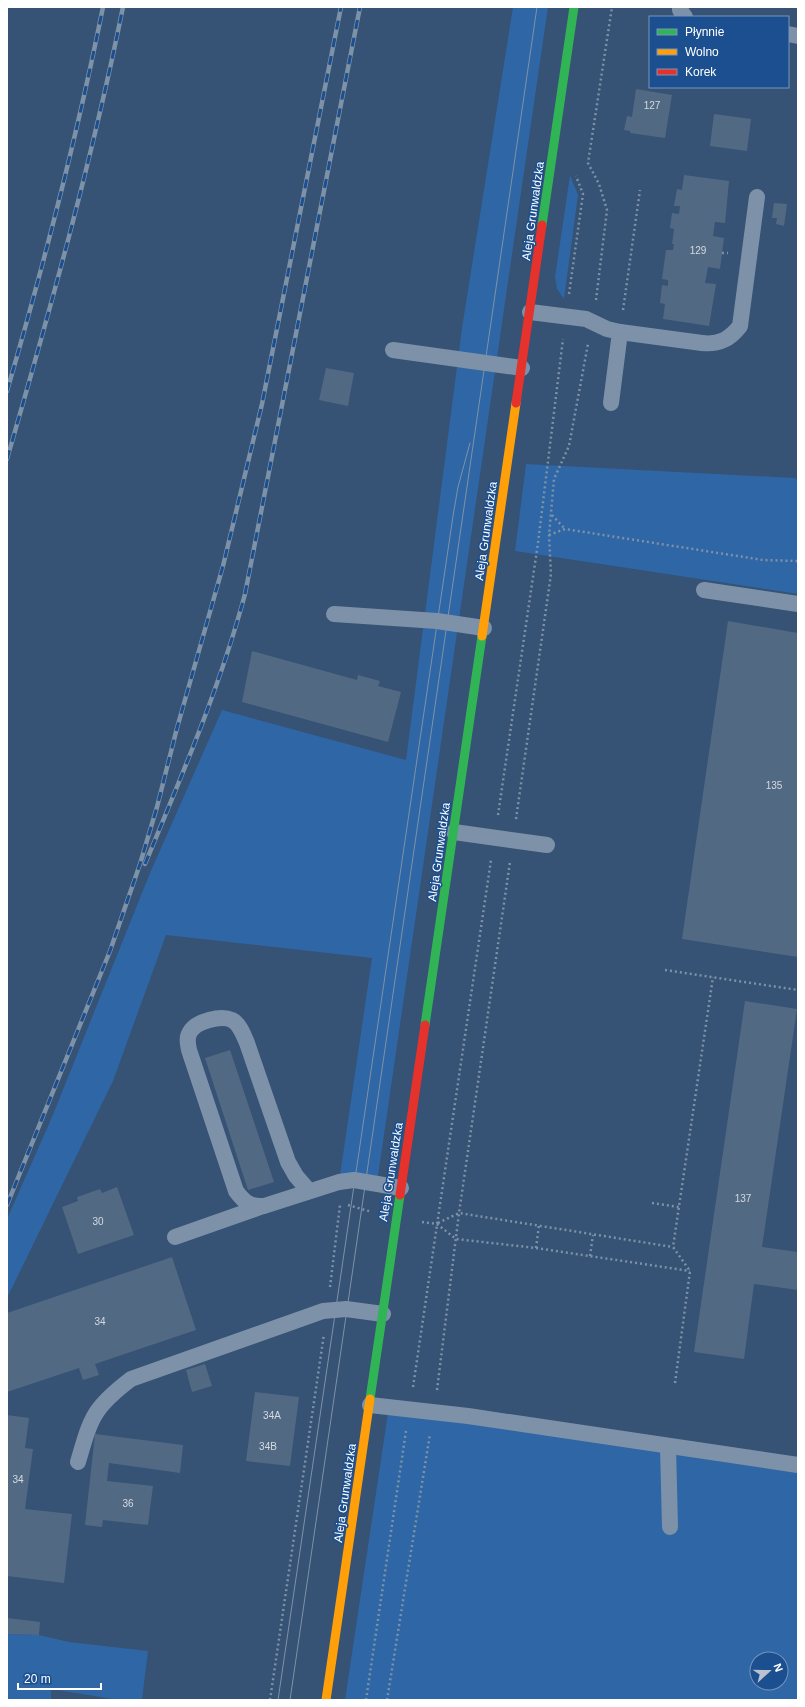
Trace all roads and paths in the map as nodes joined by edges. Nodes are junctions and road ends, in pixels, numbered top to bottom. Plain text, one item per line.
1 (574, 7) edge
2 (612, 7) edge
3 (680, 7) edge
4 (684, 16) edge
5 (640, 190) dead end
6 (583, 194) dead end
7 (757, 198) dead end
8 (722, 253) dead end
9 (735, 254) dead end
10 (530, 312) junction
11 (566, 316) junction
12 (593, 322) junction
13 (621, 324) junction
14 (393, 350) dead end
15 (522, 368) junction
16 (611, 403) dead end
17 (552, 515) junction
18 (565, 529) junction
19 (549, 535) junction
20 (798, 561) edge
21 (704, 590) dead end
22 (798, 604) edge
23 (334, 614) dead end
24 (484, 628) junction
25 (516, 824) dead end
26 (454, 832) junction
27 (495, 838) junction
28 (547, 845) dead end
29 (511, 855) dead end
30 (665, 970) dead end
31 (712, 977) junction
32 (798, 990) edge
33 (401, 1188) junction
34 (309, 1191) junction
35 (341, 1203) dead end
36 (652, 1203) dead end
37 (264, 1206) junction
38 (679, 1206) junction
39 (459, 1213) junction
40 (437, 1224) junction
41 (539, 1225) junction
42 (593, 1235) junction
43 (175, 1237) dead end
44 (456, 1239) junction
45 (673, 1247) junction
46 (536, 1248) junction
47 (590, 1256) junction
48 (690, 1271) junction
49 (327, 1311) junction
50 (383, 1314) junction
51 (675, 1383) dead end
52 (370, 1404) junction
53 (409, 1408) junction
54 (434, 1411) junction
55 (668, 1446) junction
56 (78, 1462) dead end
57 (798, 1465) edge
58 (670, 1527) dead end
59 (270, 1700) edge
60 (326, 1700) edge
61 (366, 1700) edge
62 (387, 1700) edge

1 - 10 main road, Aleja Grunwaldzka
2 - 12 path
3 - 4 lane
5 - 13 path
6 - 11 path
7 - 13 lane
8 - 9 path
10 - 11 lane
10 - 15 main road, Aleja Grunwaldzka
11 - 12 lane
11 - 27 path
12 - 13 lane
12 - 17 path
13 - 16 lane
14 - 15 lane
15 - 24 main road, Aleja Grunwaldzka
17 - 18 path
17 - 19 path
18 - 19 path
18 - 20 path
19 - 25 path
21 - 22 lane
23 - 24 lane
24 - 26 main road, Aleja Grunwaldzka
26 - 27 lane
26 - 33 main road, Aleja Grunwaldzka
27 - 28 lane
27 - 40 path
29 - 39 path
30 - 31 path
31 - 32 path
31 - 38 path
33 - 34 lane
33 - 50 main road, Aleja Grunwaldzka
34 - 37 lane
34 - 37 lane
35 - 49 path
36 - 38 path
37 - 43 lane
38 - 45 path
39 - 40 path
39 - 41 path
39 - 44 path
40 - 44 path
40 - 53 path
41 - 42 path
41 - 46 path
42 - 45 path
42 - 47 path
44 - 46 path
44 - 54 path
45 - 48 path
46 - 47 path
47 - 48 path
48 - 51 path
49 - 50 lane
49 - 56 lane
49 - 59 path
50 - 52 main road, Aleja Grunwaldzka
52 - 53 lane
52 - 60 main road, Aleja Grunwaldzka
53 - 54 lane
53 - 61 path
54 - 55 lane
54 - 62 path
55 - 57 lane
55 - 58 lane

